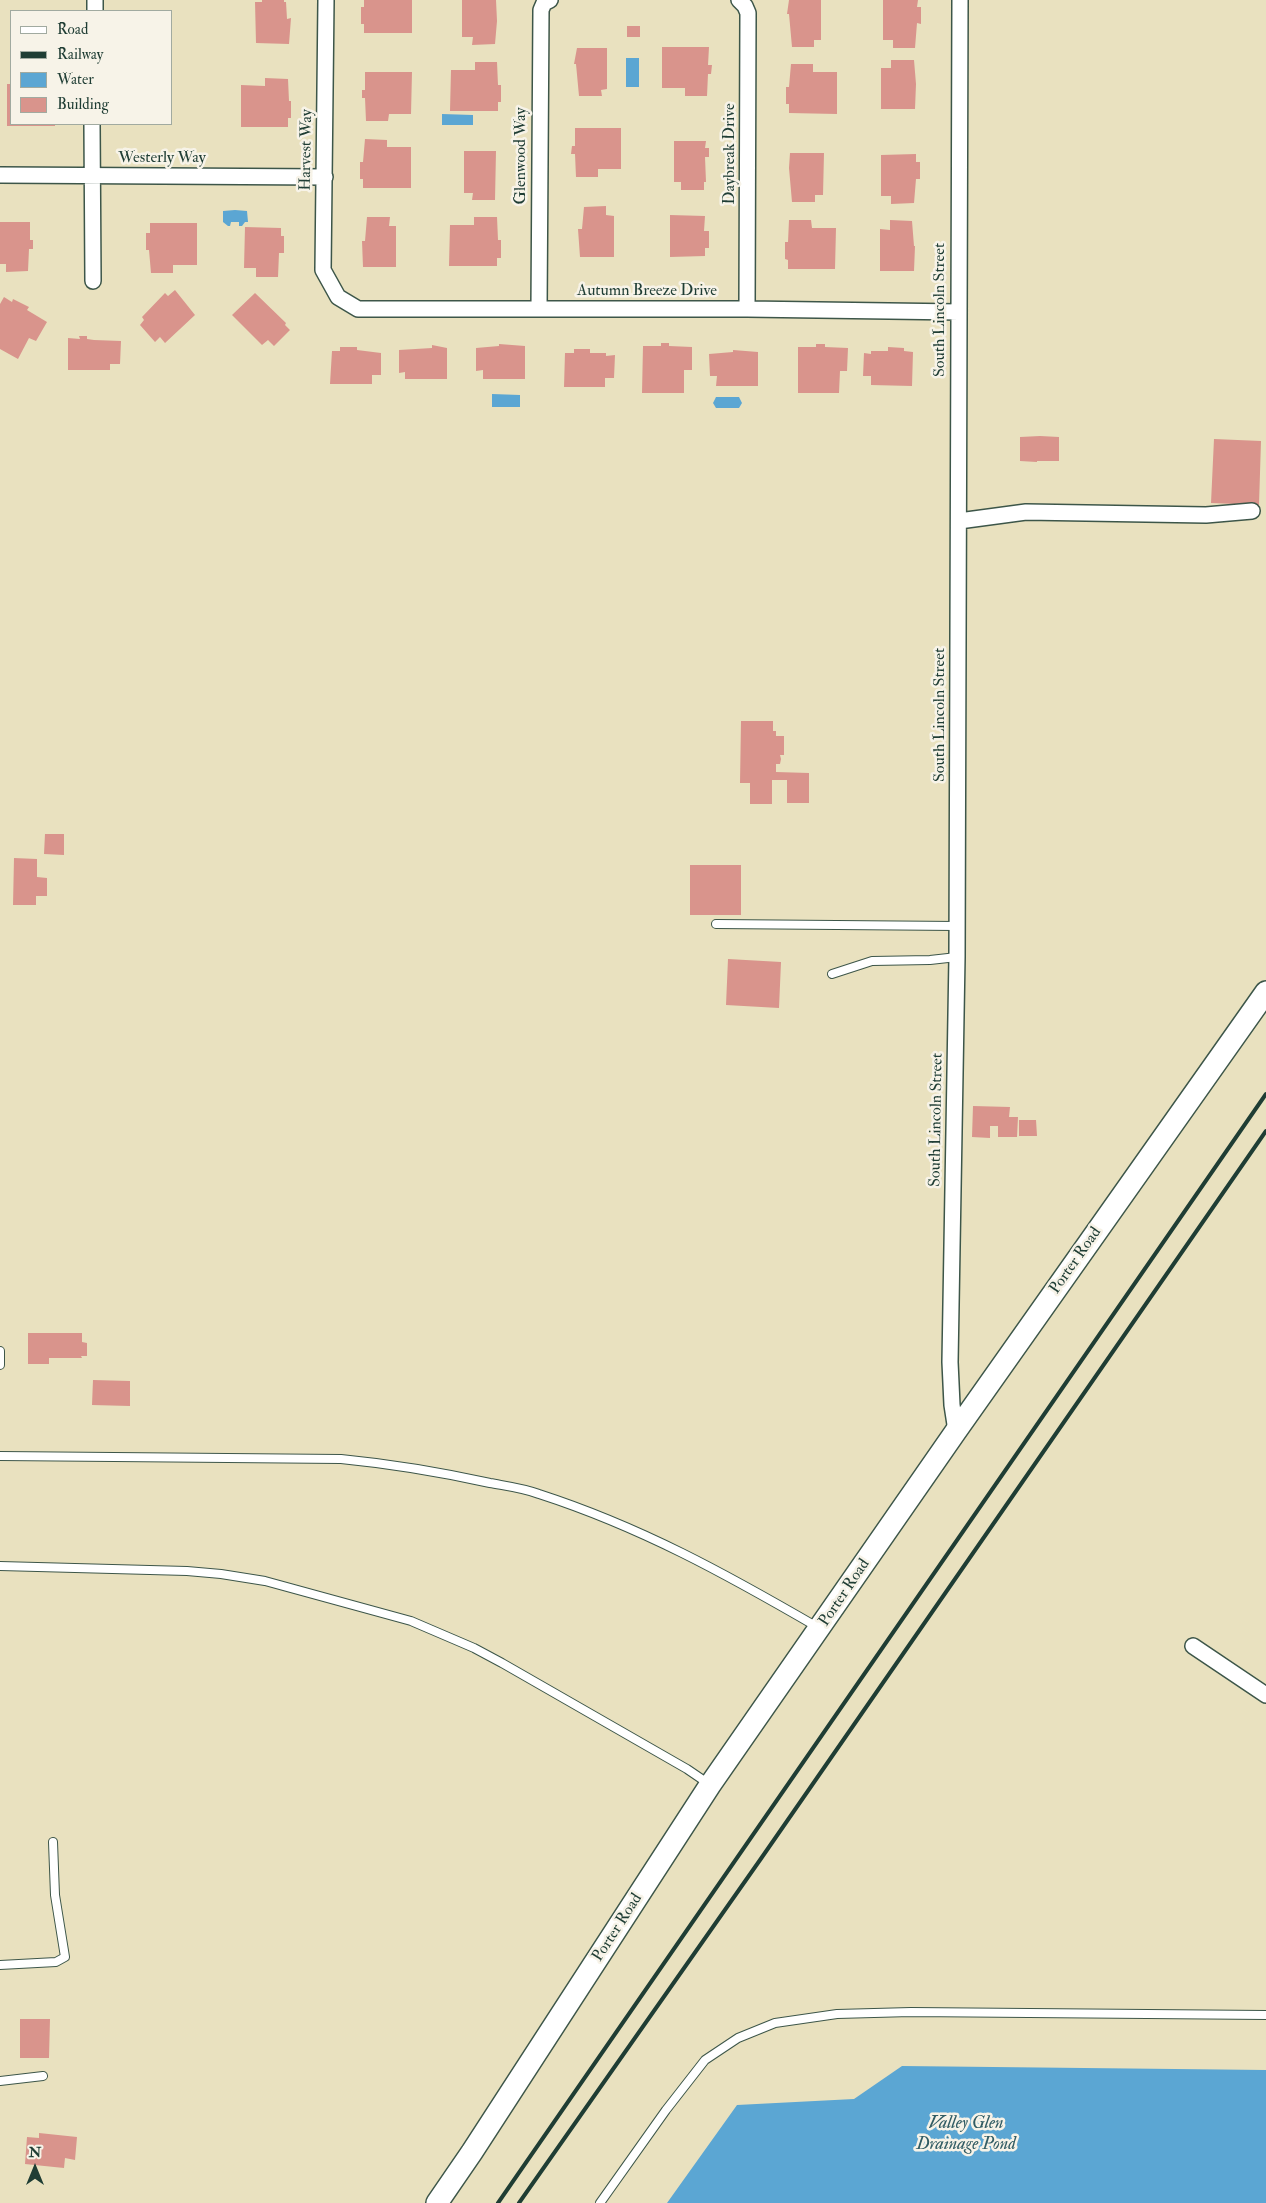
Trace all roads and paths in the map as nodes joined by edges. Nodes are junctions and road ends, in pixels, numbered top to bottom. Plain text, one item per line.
1 (326, 0) edge
2 (960, 0) edge
3 (741, 1) edge
4 (547, 2) edge
5 (92, 125) edge
6 (0, 175) edge
7 (92, 176) junction
8 (325, 177) junction
9 (93, 281) dead end
10 (338, 297) joint
11 (539, 309) junction
12 (747, 309) junction
13 (959, 312) junction
14 (1252, 511) dead end
15 (959, 521) junction
16 (716, 924) dead end
17 (957, 926) junction
18 (957, 958) junction
19 (832, 974) dead end
20 (1266, 992) edge
21 (0, 1351) edge
22 (0, 1365) edge
23 (956, 1431) junction
24 (0, 1456) edge
25 (0, 1566) edge
26 (820, 1629) junction
27 (1193, 1646) dead end
28 (1266, 1695) edge
29 (710, 1785) junction
30 (53, 1842) dead end
31 (0, 1965) edge
32 (1266, 2015) edge
33 (43, 2076) dead end
34 (0, 2081) edge
35 (437, 2203) edge
36 (600, 2203) edge

1 - 8 street, Harvest Way
2 - 13 street, South Lincoln Street
3 - 12 street, Daybreak Drive
4 - 11 street, Glenwood Way
5 - 7 street
6 - 7 street, Westerly Way
7 - 8 street, Westerly Way
7 - 9 street
8 - 10 street, Harvest Way
10 - 11 street, Autumn Breeze Drive
11 - 12 street, Autumn Breeze Drive
12 - 13 street, Autumn Breeze Drive
13 - 15 street, South Lincoln Street
14 - 15 street
15 - 17 street, South Lincoln Street
16 - 17 lane
17 - 18 street, South Lincoln Street
18 - 19 lane
18 - 23 street, South Lincoln Street
20 - 23 street, Porter Road
21 - 22 lane
23 - 26 street, Porter Road
24 - 26 lane
25 - 29 lane
26 - 29 street, Porter Road
27 - 28 street
29 - 35 street, Porter Road
30 - 31 lane
32 - 36 lane
33 - 34 lane

